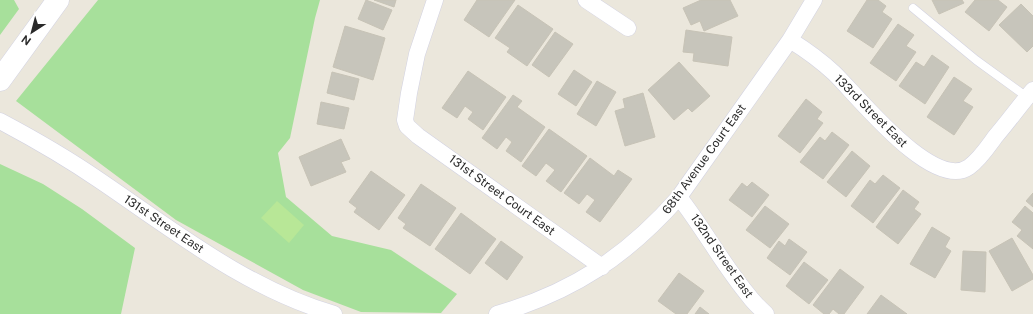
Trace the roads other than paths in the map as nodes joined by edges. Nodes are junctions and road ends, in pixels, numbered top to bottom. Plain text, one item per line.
1 (58, 0) edge
2 (435, 0) edge
3 (586, 0) edge
4 (814, 0) edge
5 (913, 8) dead end
6 (628, 28) dead end
7 (790, 40) junction
8 (0, 80) edge
9 (1030, 94) edge
10 (0, 121) edge
11 (679, 197) junction
12 (602, 267) junction
13 (334, 314) edge
14 (497, 314) edge
15 (766, 314) edge

1 - 8 street
2 - 12 street, 131st Street Court East
3 - 6 street
4 - 7 street, 68th Avenue Court East
5 - 9 lane
7 - 9 street, 133rd Street East
7 - 11 street, 68th Avenue Court East
10 - 13 street, 131st Street East
11 - 12 street, 68th Avenue Court East
11 - 15 street, 132nd Street East
12 - 14 street, 68th Avenue Court East

